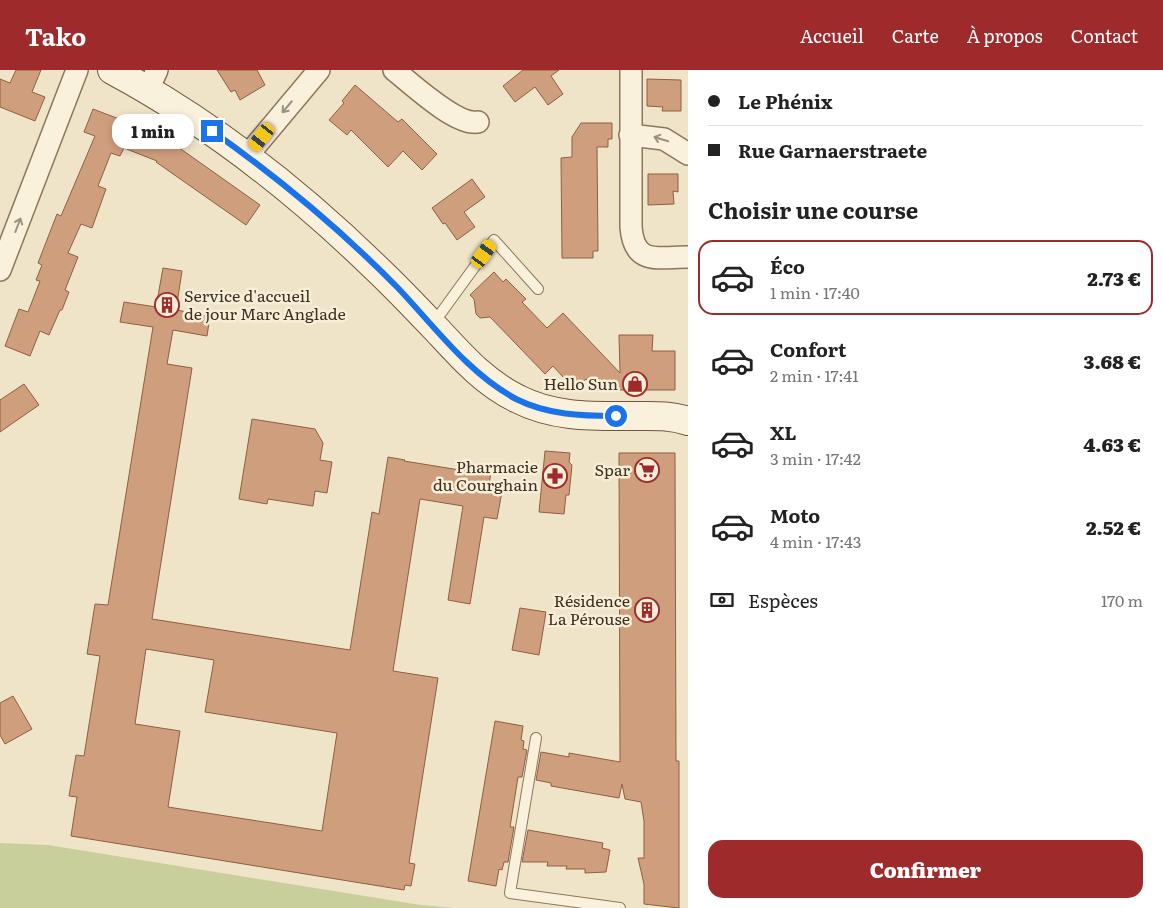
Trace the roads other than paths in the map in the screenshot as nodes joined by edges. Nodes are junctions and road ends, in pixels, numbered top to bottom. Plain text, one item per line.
1 (77, 70) edge
2 (112, 70) edge
3 (319, 70) edge
4 (394, 70) edge
5 (631, 70) edge
6 (152, 80) edge
7 (478, 122) dead end
8 (630, 135) junction
9 (688, 154) edge
10 (247, 156) junction
11 (688, 257) edge
12 (0, 270) edge
13 (538, 289) dead end
14 (432, 325) junction
15 (688, 421) edge
16 (536, 738) dead end
17 (620, 908) edge

12 -> 1 street
2 - 6 street
3 -> 10 street
4 - 7 street
5 - 8 street
6 - 10 street
9 -> 8 street
8 - 11 street
10 - 14 street
13 - 14 lane
14 - 15 street
16 - 17 lane

